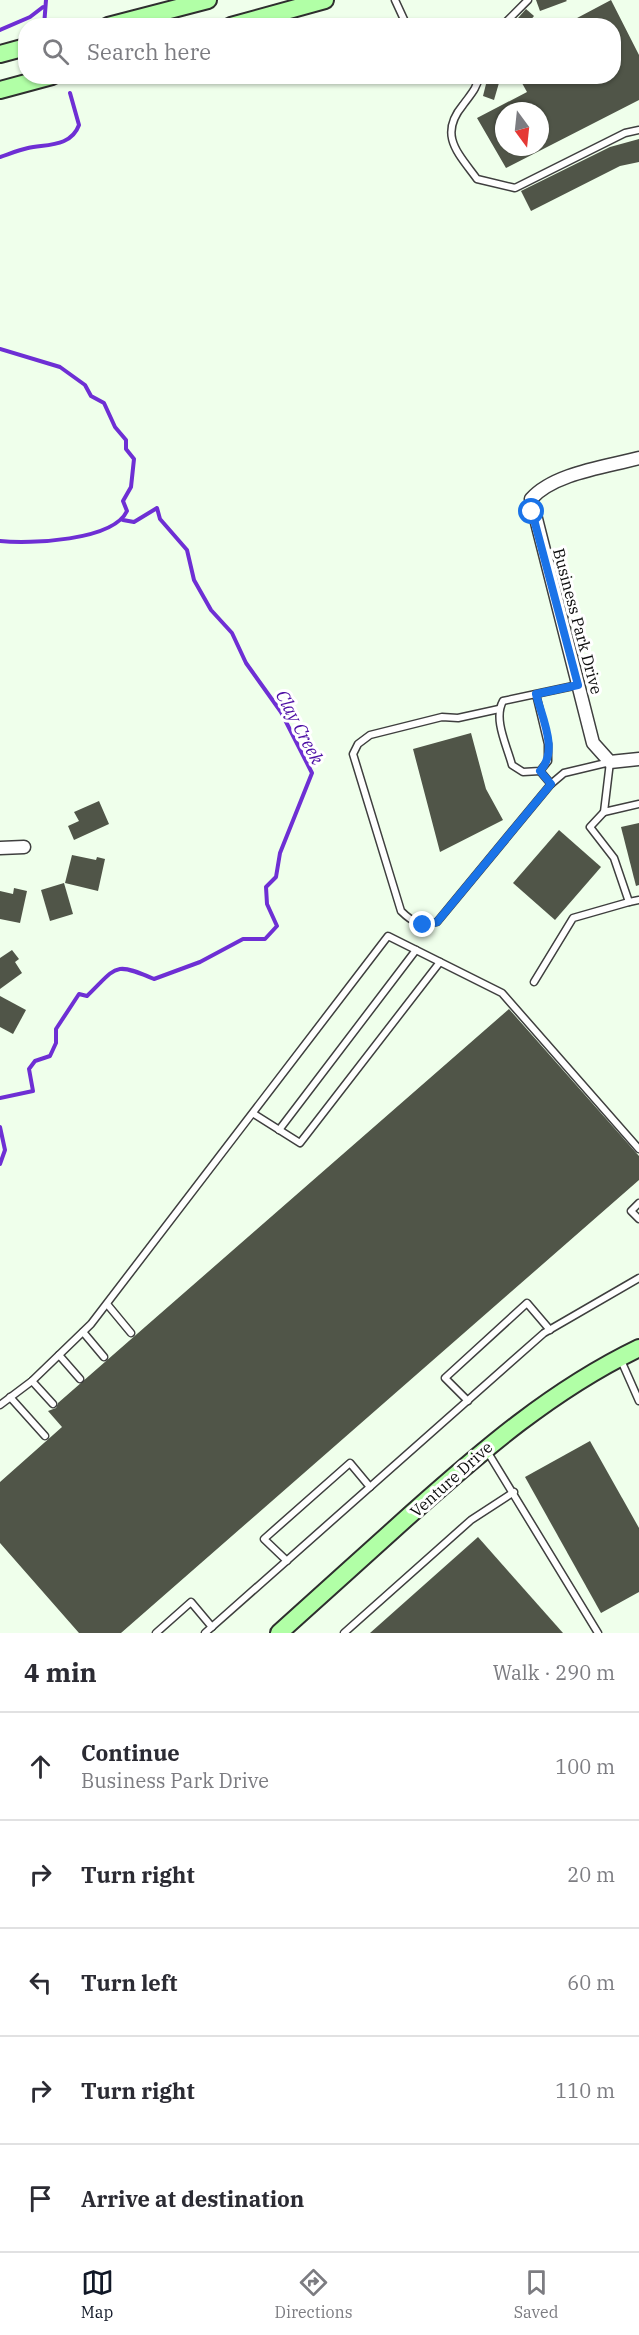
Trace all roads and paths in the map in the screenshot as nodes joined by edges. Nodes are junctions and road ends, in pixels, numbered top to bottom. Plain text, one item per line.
1 (208, 0) edge
2 (325, 0) edge
3 (395, 0) edge
4 (528, 0) edge
5 (139, 18) edge
6 (260, 18) edge
7 (403, 18) edge
8 (509, 18) edge
9 (18, 49) edge
10 (0, 54) edge
11 (22, 84) edge
12 (478, 84) edge
13 (0, 90) edge
14 (639, 130) edge
15 (639, 458) edge
16 (578, 685) junction
17 (536, 694) junction
18 (499, 709) junction
19 (639, 759) edge
20 (610, 762) junction
21 (540, 771) junction
22 (551, 784) junction
23 (639, 804) edge
24 (604, 812) junction
25 (24, 847) dead end
26 (0, 848) edge
27 (639, 900) edge
28 (629, 902) junction
29 (416, 950) junction
30 (440, 962) junction
31 (534, 982) dead end
32 (254, 1114) junction
33 (279, 1130) junction
34 (639, 1149) edge
35 (639, 1203) edge
36 (639, 1219) edge
37 (639, 1278) edge
38 (107, 1304) junction
39 (550, 1330) junction
40 (83, 1332) junction
41 (131, 1333) dead end
42 (639, 1348) edge
43 (59, 1355) junction
44 (104, 1357) dead end
45 (620, 1357) junction
46 (80, 1379) dead end
47 (32, 1381) junction
48 (636, 1389) edge
49 (10, 1397) junction
50 (468, 1401) junction
51 (639, 1401) edge
52 (53, 1404) dead end
53 (0, 1405) edge
54 (45, 1436) dead end
55 (485, 1448) junction
56 (370, 1487) junction
57 (514, 1492) junction
58 (287, 1561) junction
59 (212, 1627) junction
60 (156, 1633) edge
61 (205, 1633) edge
62 (279, 1633) edge
63 (344, 1633) edge
64 (598, 1633) edge

1 - 5 street
2 - 6 street
3 - 7 lane
4 - 8 lane
9 - 10 street
11 - 13 street
12 - 14 lane
15 - 16 street, Business Park Drive
16 - 17 lane
16 - 20 street, Business Park Drive
17 - 18 lane
17 - 21 lane
18 - 21 lane
18 - 22 lane
19 - 20 street
20 - 22 lane
20 - 24 lane
21 - 22 lane
23 - 24 lane
24 - 28 lane
25 - 26 street
27 - 28 lane
28 - 31 lane
29 - 30 lane
29 - 32 lane
29 - 33 lane
30 - 33 lane
30 - 34 lane
32 - 33 lane
32 - 38 lane
35 - 36 lane
37 - 39 lane
38 - 40 lane
38 - 41 lane
39 - 50 lane
39 - 50 lane
40 - 43 lane
40 - 44 lane
42 - 45 street, Venture Drive
43 - 46 lane
43 - 47 lane
45 - 48 lane
45 - 55 street, Venture Drive
47 - 49 lane
47 - 52 lane
48 - 51 lane
49 - 53 lane
49 - 54 lane
50 - 56 lane
55 - 57 lane
55 - 62 street, Venture Drive
56 - 58 lane
56 - 58 lane
57 - 63 lane
57 - 64 lane
58 - 59 lane
59 - 60 lane
59 - 61 lane

